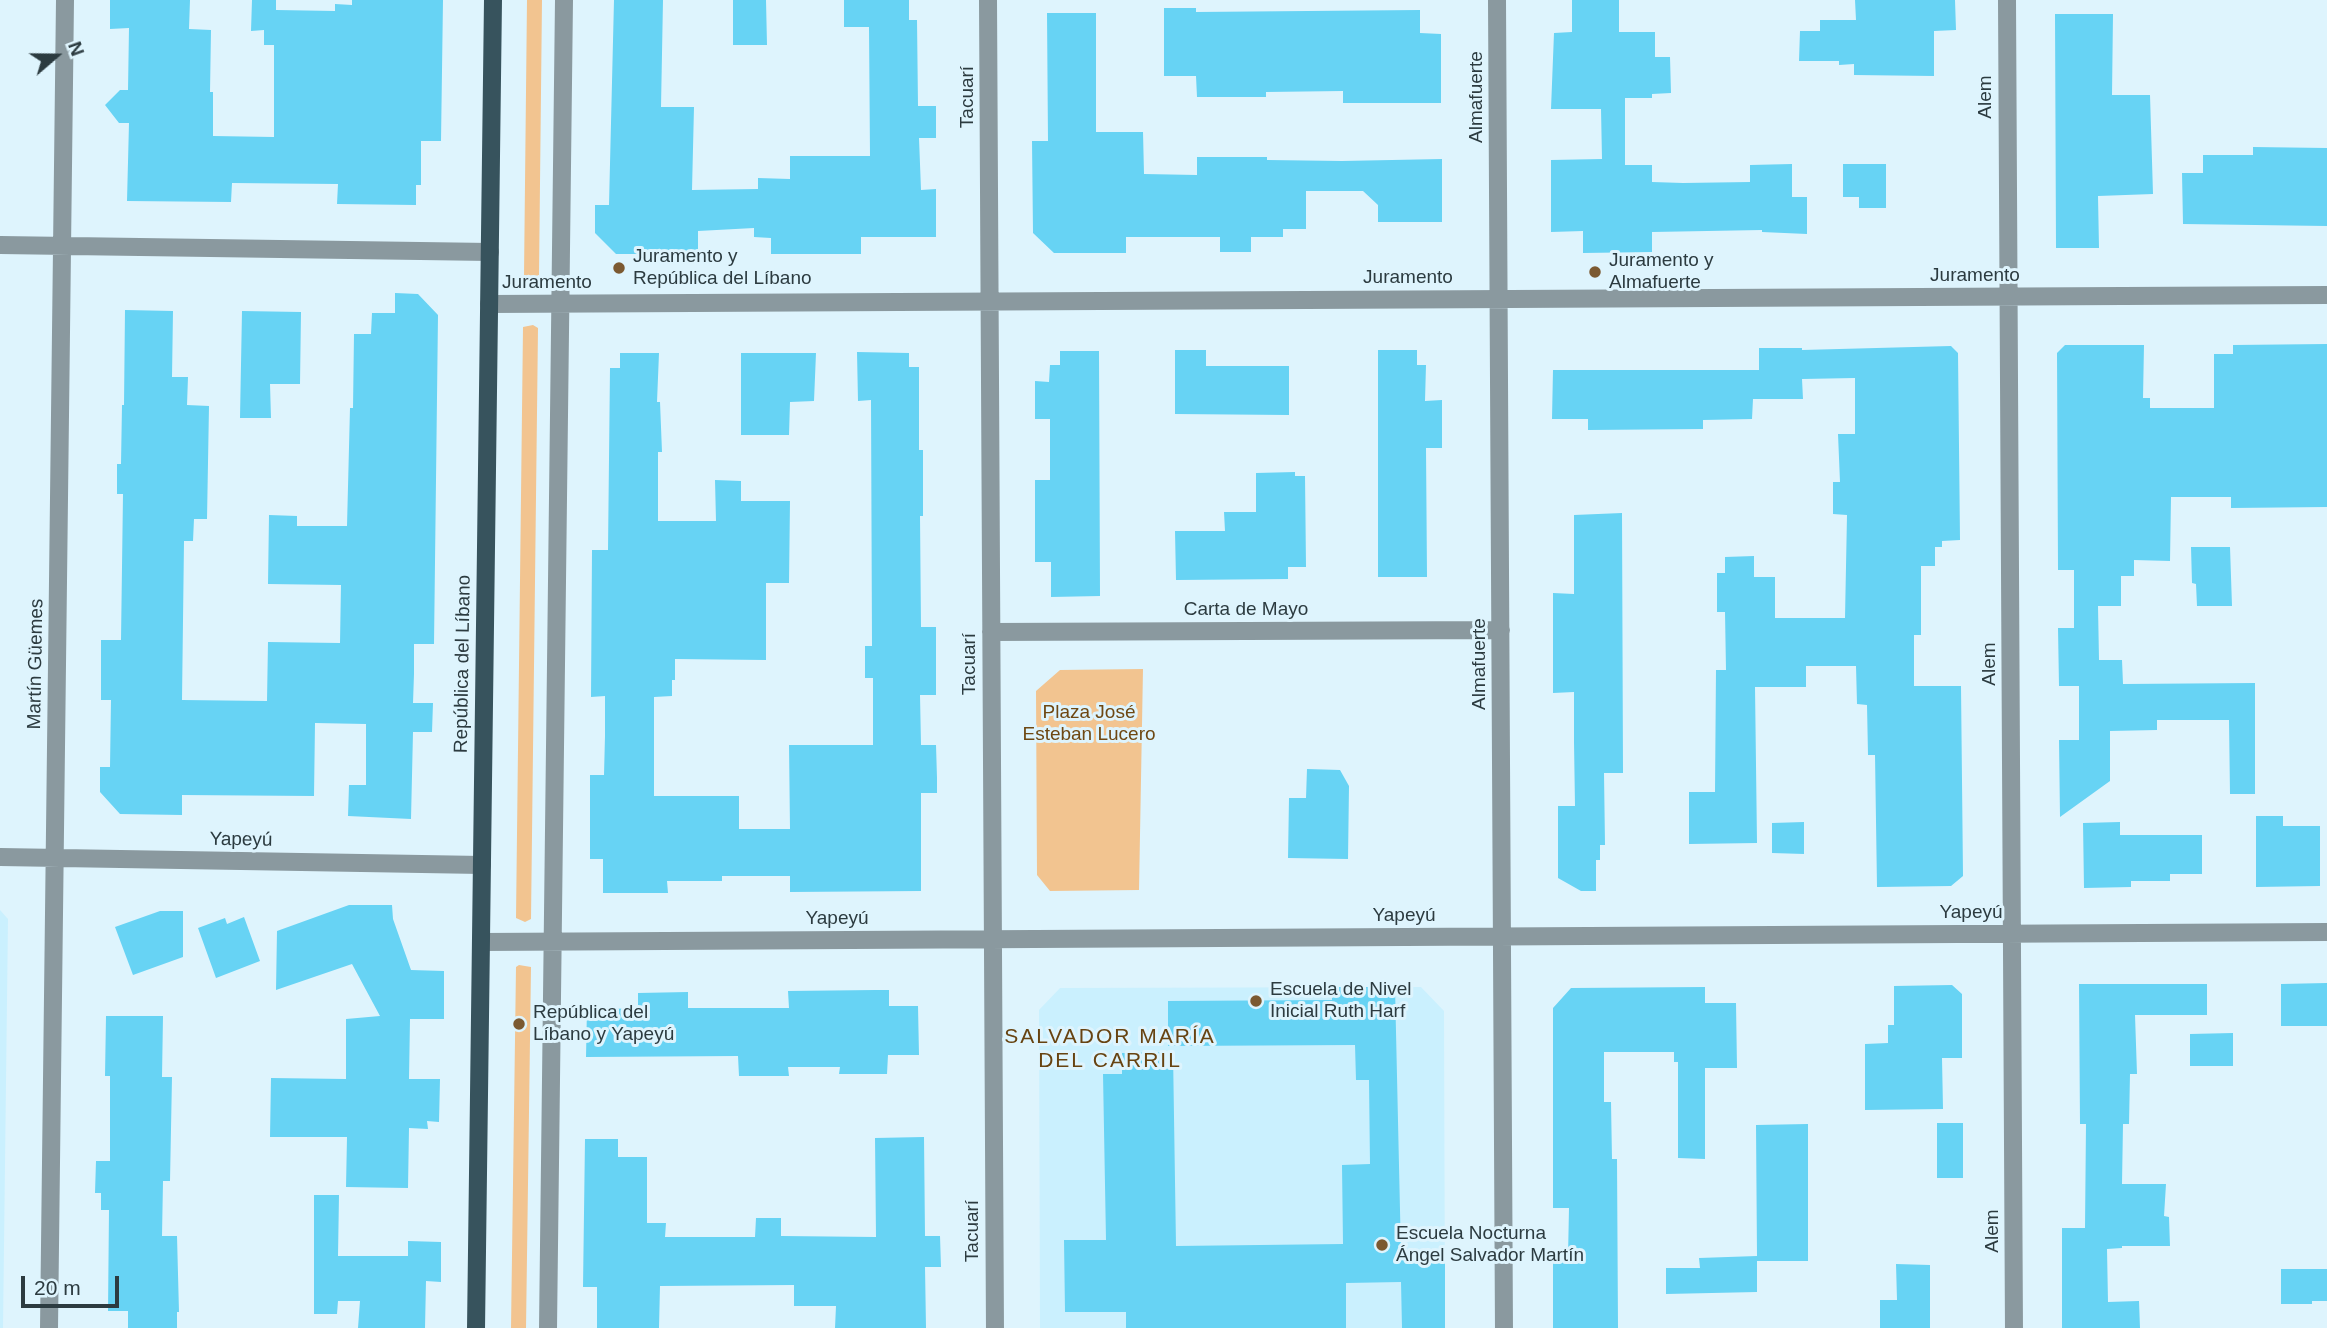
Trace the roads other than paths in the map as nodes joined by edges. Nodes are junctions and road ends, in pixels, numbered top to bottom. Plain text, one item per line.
1 (65, 0) edge
2 (493, 0) edge
3 (565, 0) edge
4 (988, 0) edge
5 (1497, 0) edge
6 (2007, 0) edge
7 (0, 245) edge
8 (62, 246) junction
9 (490, 252) junction
10 (2327, 295) edge
11 (2008, 296) junction
12 (1499, 299) junction
13 (989, 302) junction
14 (489, 304) junction
15 (561, 304) junction
16 (1501, 630) junction
17 (991, 632) junction
18 (0, 857) edge
19 (55, 858) junction
20 (482, 865) junction
21 (2327, 932) edge
22 (2012, 934) junction
23 (1502, 937) junction
24 (993, 939) junction
25 (481, 942) junction
26 (553, 942) junction
27 (49, 1328) edge
28 (476, 1328) edge
29 (548, 1328) edge
30 (995, 1328) edge
31 (1504, 1328) edge
32 (2014, 1328) edge

1 - 8 street, Martín Güemes
2 - 9 main road, República del Líbano
3 - 15 street
4 - 13 street, Tacuarí
5 - 12 street, Almafuerte
6 - 11 street, Alem
7 - 8 street, Juramento
8 - 9 street, Juramento
8 - 19 street, Martín Güemes
9 - 14 main road, República del Líbano
10 - 11 street, Juramento
11 - 12 street, Juramento
11 - 22 street, Alem
12 - 13 street, Juramento
12 - 16 street, Almafuerte
13 - 15 street, Juramento
13 - 17 street, Tacuarí
14 - 15 street, Juramento
14 - 20 main road, República del Líbano
15 - 26 street
16 - 17 street, Carta de Mayo
16 - 23 street, Almafuerte
17 - 24 street, Tacuarí
18 - 19 street, Yapeyú
19 - 20 street, Yapeyú
19 - 27 street, Martín Güemes
20 - 25 main road, República del Líbano
21 - 22 street, Yapeyú
22 - 23 street, Yapeyú
22 - 32 street, Alem
23 - 24 street, Yapeyú
23 - 31 street, Almafuerte
24 - 26 street, Yapeyú
24 - 30 street, Tacuarí
25 - 26 street, Yapeyú
25 - 28 main road, República del Líbano
26 - 29 street

